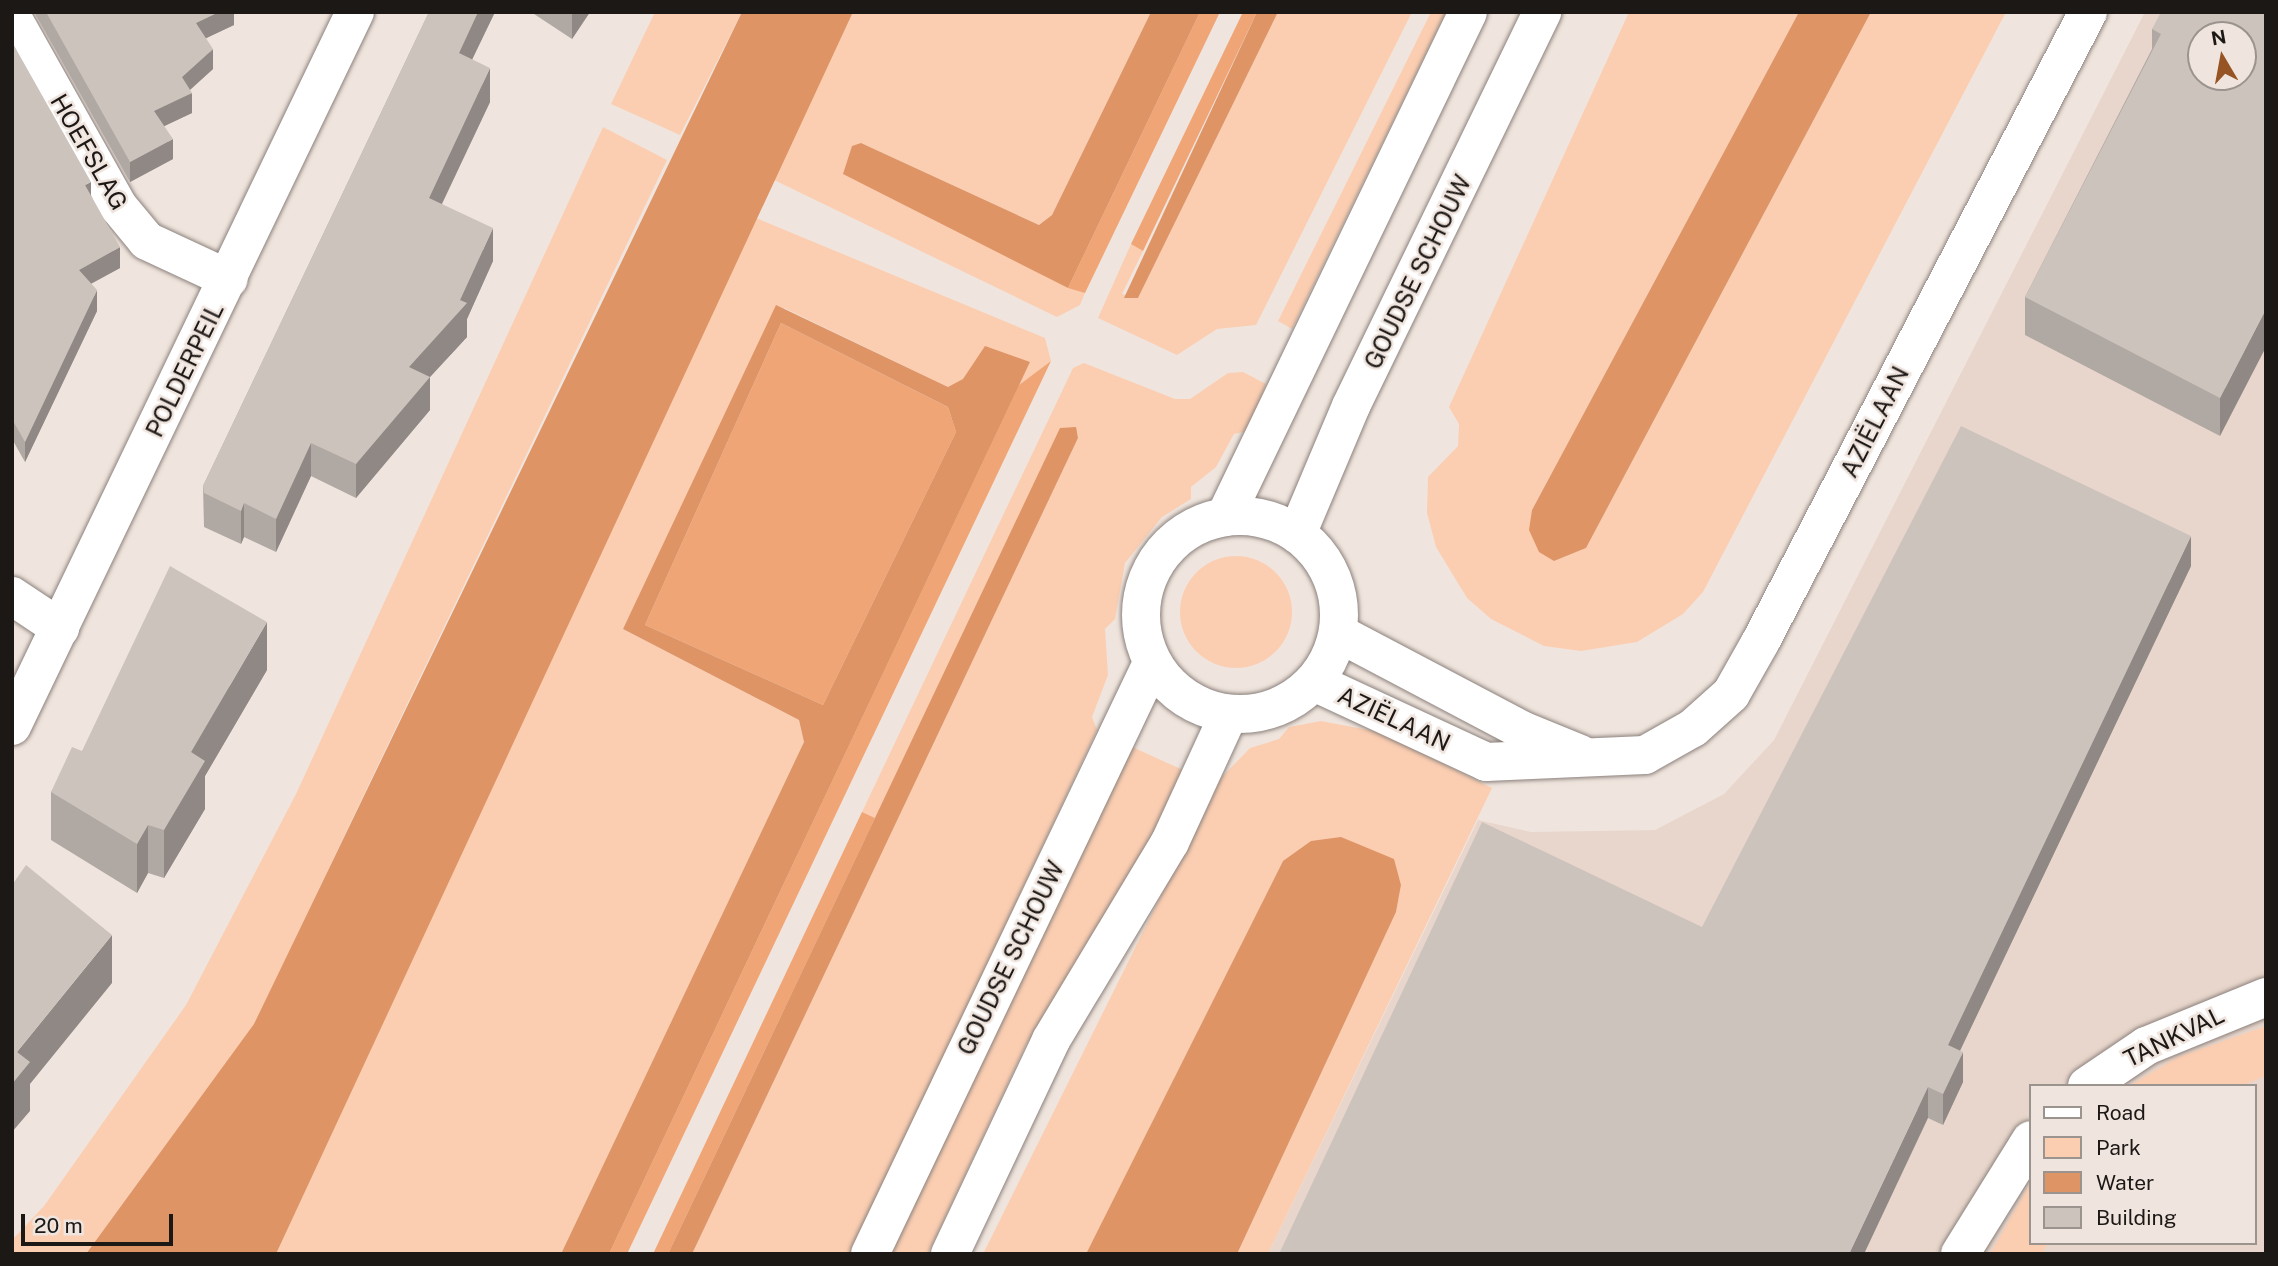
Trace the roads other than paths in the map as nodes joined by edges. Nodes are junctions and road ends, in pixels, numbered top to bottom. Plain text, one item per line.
1 (355, 12) edge
2 (1468, 12) edge
3 (1542, 12) edge
4 (2088, 12) edge
5 (12, 17) edge
6 (229, 279) junction
7 (1225, 517) junction
8 (1297, 534) junction
9 (12, 596) edge
10 (60, 628) junction
11 (1338, 633) junction
12 (1152, 663) junction
13 (1314, 682) junction
14 (1229, 714) junction
15 (12, 726) edge
16 (1598, 761) junction
17 (2266, 997) edge
18 (2090, 1084) edge
19 (2030, 1142) edge
20 (870, 1254) edge
21 (950, 1254) edge
22 (1960, 1254) edge

1 - 6 street, POLDERPEIL
2 - 7 street
3 - 8 street, GOUDSE SCHOUW
4 - 16 street, AZIËLAAN
5 - 6 street, HOEFSLAG
6 - 10 street, POLDERPEIL
7 - 8 street
7 - 12 street
8 - 11 street
9 - 10 street
10 - 15 street, POLDERPEIL
11 - 13 street
11 - 16 street, AZIËLAAN
12 - 14 street
12 - 20 street, GOUDSE SCHOUW
13 - 14 street
13 - 16 street, AZIËLAAN
14 - 21 street
17 - 18 street, TANKVAL
19 - 22 street

